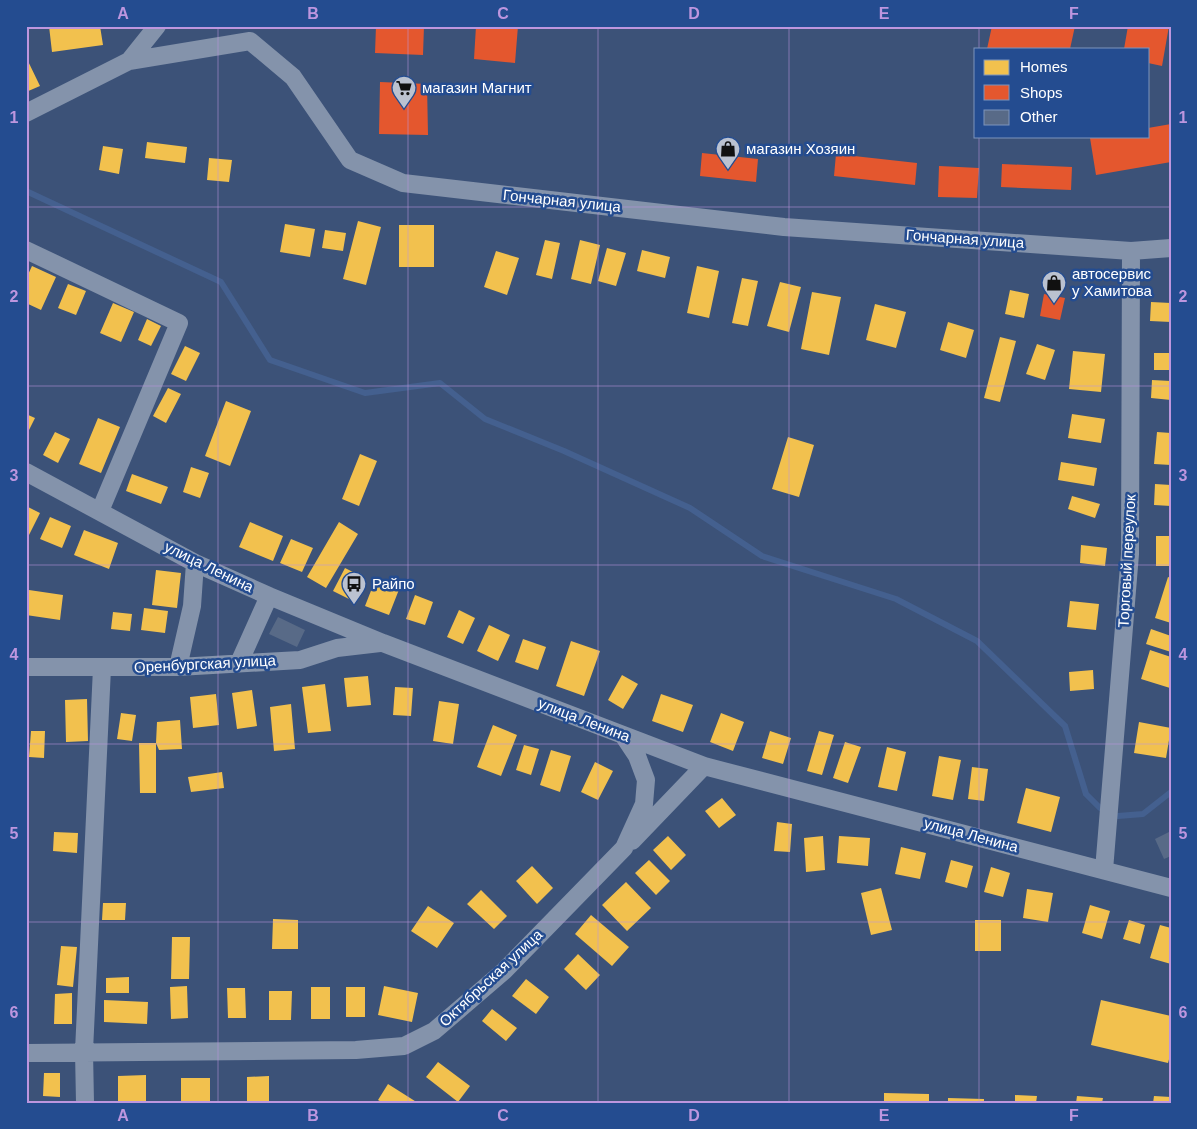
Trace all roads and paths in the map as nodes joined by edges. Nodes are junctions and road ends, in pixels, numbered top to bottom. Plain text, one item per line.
1 (156, 26) edge
2 (129, 62) junction
3 (26, 113) edge
4 (1171, 248) edge
5 (26, 250) edge
6 (1131, 251) junction
7 (26, 472) edge
8 (100, 511) junction
9 (195, 563) junction
10 (269, 596) junction
11 (382, 643) junction
12 (239, 663) junction
13 (26, 667) edge
14 (178, 667) junction
15 (102, 668) junction
16 (623, 735) junction
17 (704, 766) junction
18 (624, 848) junction
19 (1104, 870) junction
20 (1171, 888) edge
21 (84, 1051) junction
22 (26, 1053) edge
23 (85, 1103) edge

1 - 2 street
2 - 3 street, Гончарная улица
2 - 6 street, Гончарная улица
4 - 6 street, Гончарная улица
5 - 8 street
6 - 19 street, Торговый переулок
7 - 8 street, улица Ленина
8 - 9 street, улица Ленина
9 - 10 street, улица Ленина
9 - 14 street
10 - 11 street, улица Ленина
10 - 12 street
11 - 12 street, Оренбургская улица
11 - 16 street, улица Ленина
12 - 14 street, Оренбургская улица
13 - 15 street, Оренбургская улица
14 - 15 street, Оренбургская улица
15 - 21 street
16 - 17 street, улица Ленина
16 - 18 street, Октябрьская улица
17 - 18 street
17 - 19 street, улица Ленина
18 - 21 street, Октябрьская улица
19 - 20 street, улица Ленина
21 - 22 street, Октябрьская улица
21 - 23 street

